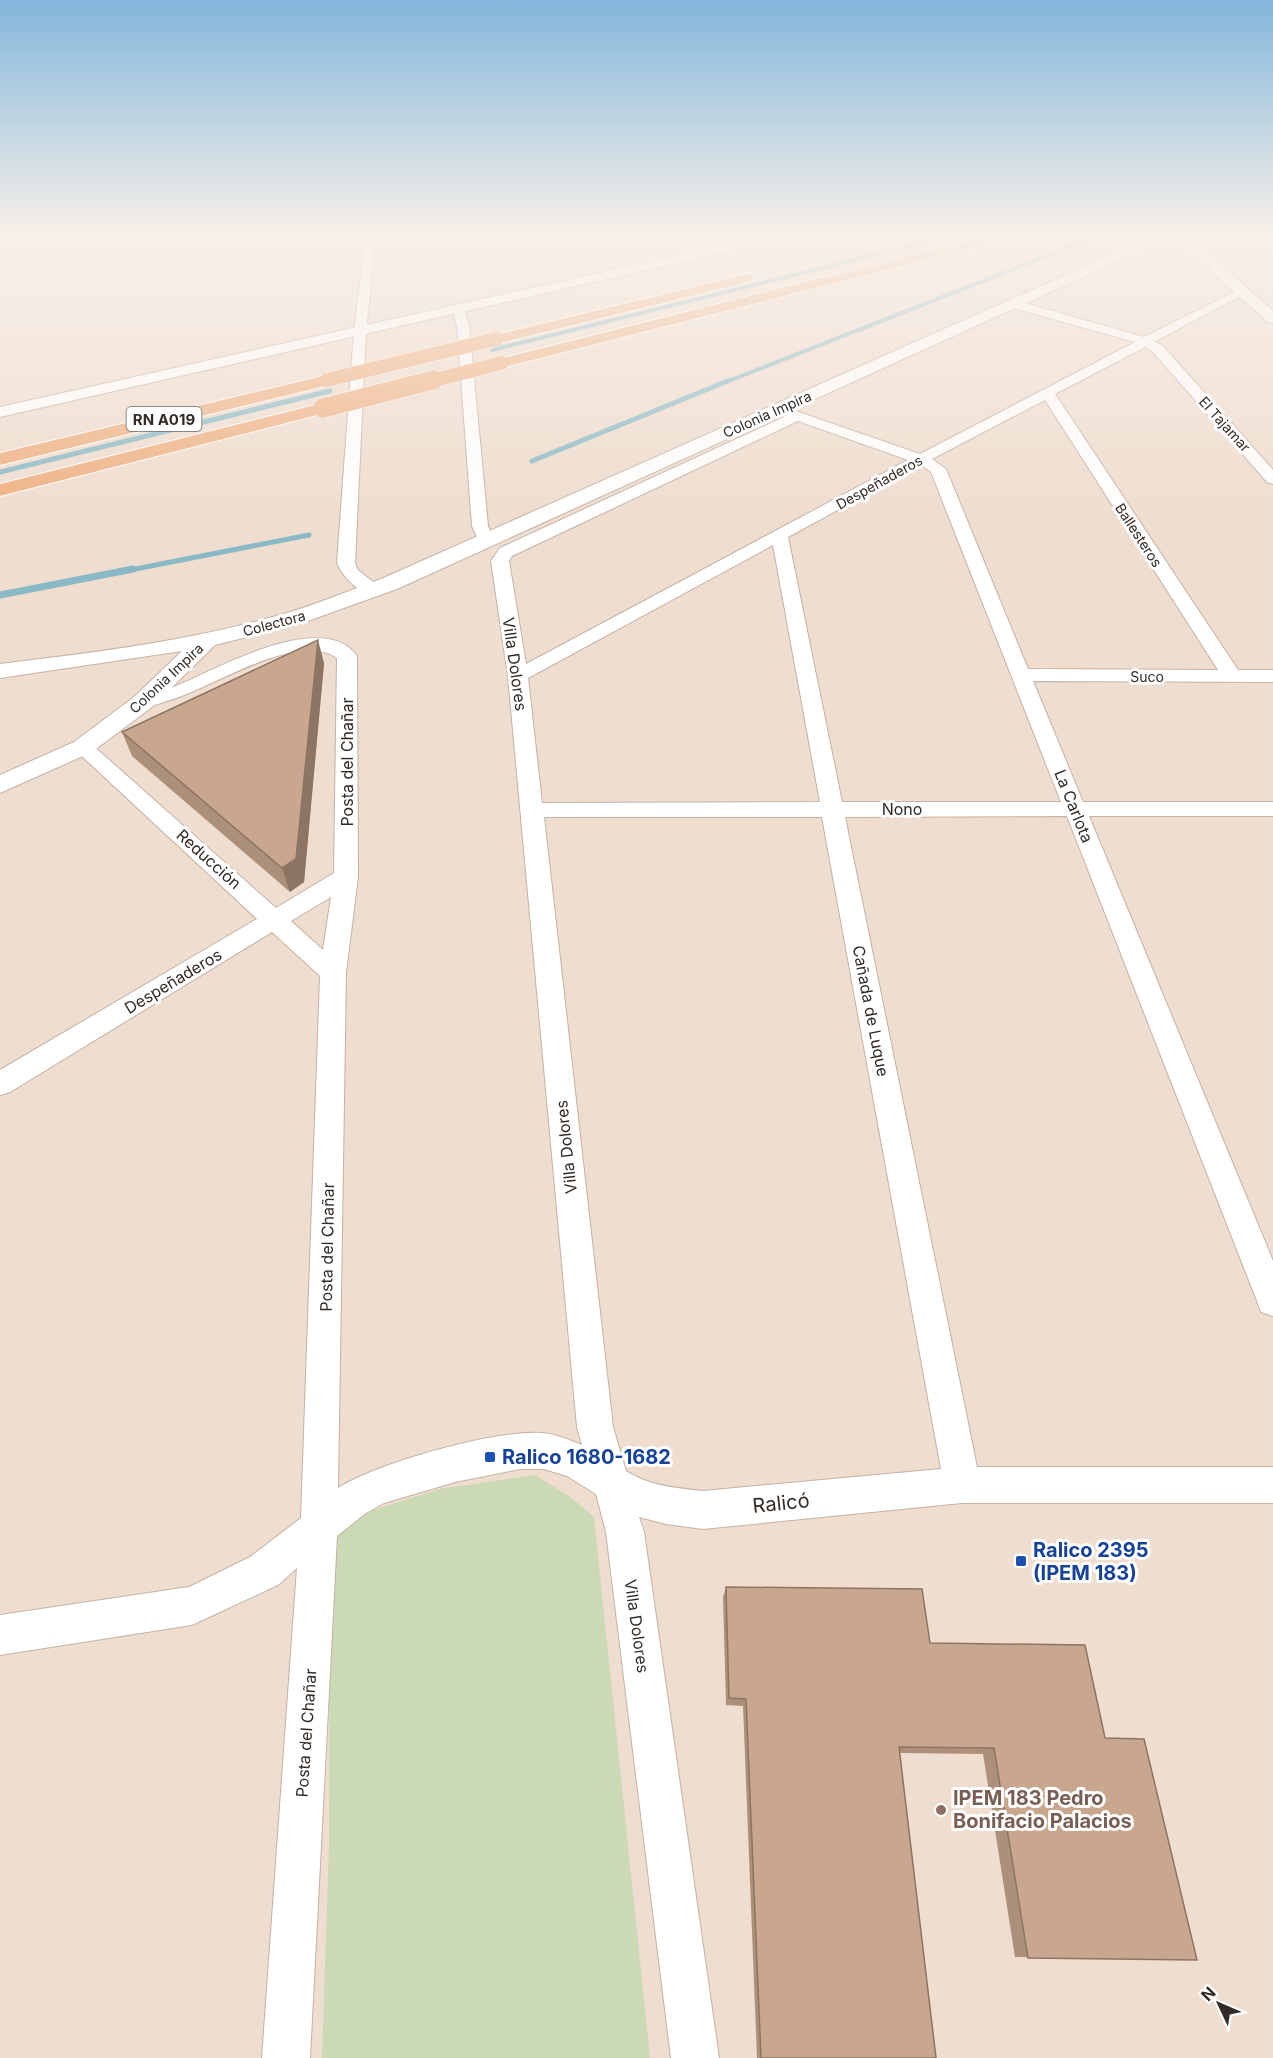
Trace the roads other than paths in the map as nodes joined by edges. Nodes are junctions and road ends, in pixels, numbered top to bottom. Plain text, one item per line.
1 (360, 331) joint
2 (464, 331) edge
3 (529, 331) edge
4 (628, 331) edge
5 (954, 331) edge
6 (1111, 331) edge
7 (1166, 331) edge
8 (1147, 341) junction
9 (1047, 393) junction
10 (778, 410) junction
11 (0, 412) edge
12 (797, 416) junction
13 (1245, 447) junction
14 (1264, 447) dead end
15 (0, 459) edge
16 (921, 459) junction
17 (1273, 479) edge
18 (0, 490) edge
19 (532, 519) joint
20 (780, 537) junction
21 (486, 540) junction
22 (374, 590) junction
23 (207, 640) junction
24 (0, 672) edge
25 (1021, 675) junction
26 (518, 676) junction
27 (1232, 676) junction
28 (1273, 676) edge
29 (143, 702) junction
30 (83, 747) junction
31 (0, 785) edge
32 (832, 809) junction
33 (1075, 809) junction
34 (1273, 809) edge
35 (531, 810) junction
36 (346, 877) junction
37 (276, 919) junction
38 (333, 973) junction
39 (5, 1071) edge
40 (1273, 1301) edge
41 (609, 1483) junction
42 (962, 1485) junction
43 (1273, 1485) edge
44 (319, 1528) junction
45 (0, 1635) edge
46 (285, 2058) edge
47 (695, 2058) edge

1 - 11 street
1 - 22 street
2 - 21 street
3 - 15 highway, RN A019, bridge
4 - 18 highway, RN A019, bridge
5 - 10 street, Colonia Impira
6 - 8 street, El Tajamar
7 - 8 street, Despeñaderos
8 - 9 street, Despeñaderos
8 - 13 street, El Tajamar
9 - 16 street, Despeñaderos
9 - 27 street, Ballesteros
10 - 12 street, La Carlota
10 - 19 street, Colonia Impira
12 - 16 street, La Carlota
12 - 26 street, Villa Dolores
13 - 14 street
13 - 17 street, El Tajamar
16 - 20 street, Despeñaderos
16 - 25 street, La Carlota
19 - 21 street, Colectora
20 - 26 street, Despeñaderos
20 - 32 street, Cañada de Luque
21 - 22 street, Colectora
22 - 23 street, Colectora
23 - 24 street, Colectora
23 - 29 street, Colonia Impira
25 - 27 street, Suco
25 - 33 street, La Carlota
26 - 35 street, Villa Dolores
27 - 28 street, Suco
29 - 30 street, Colonia Impira
29 - 36 street, Posta del Chañar
30 - 31 street, Colonia Impira
30 - 37 street, Reducción
32 - 33 street, Nono
32 - 35 street, Nono
32 - 42 street, Cañada de Luque
33 - 34 street, Nono
33 - 40 street, La Carlota
35 - 41 street, Villa Dolores
36 - 37 street, Despeñaderos
36 - 38 street, Posta del Chañar
37 - 38 street, Reducción
37 - 39 street, Despeñaderos
38 - 44 street, Posta del Chañar
41 - 42 street, Ralicó
41 - 44 street, Ralicó
41 - 47 street, Villa Dolores
42 - 43 street, Ralicó
44 - 45 street, Ralicó
44 - 46 street, Posta del Chañar

